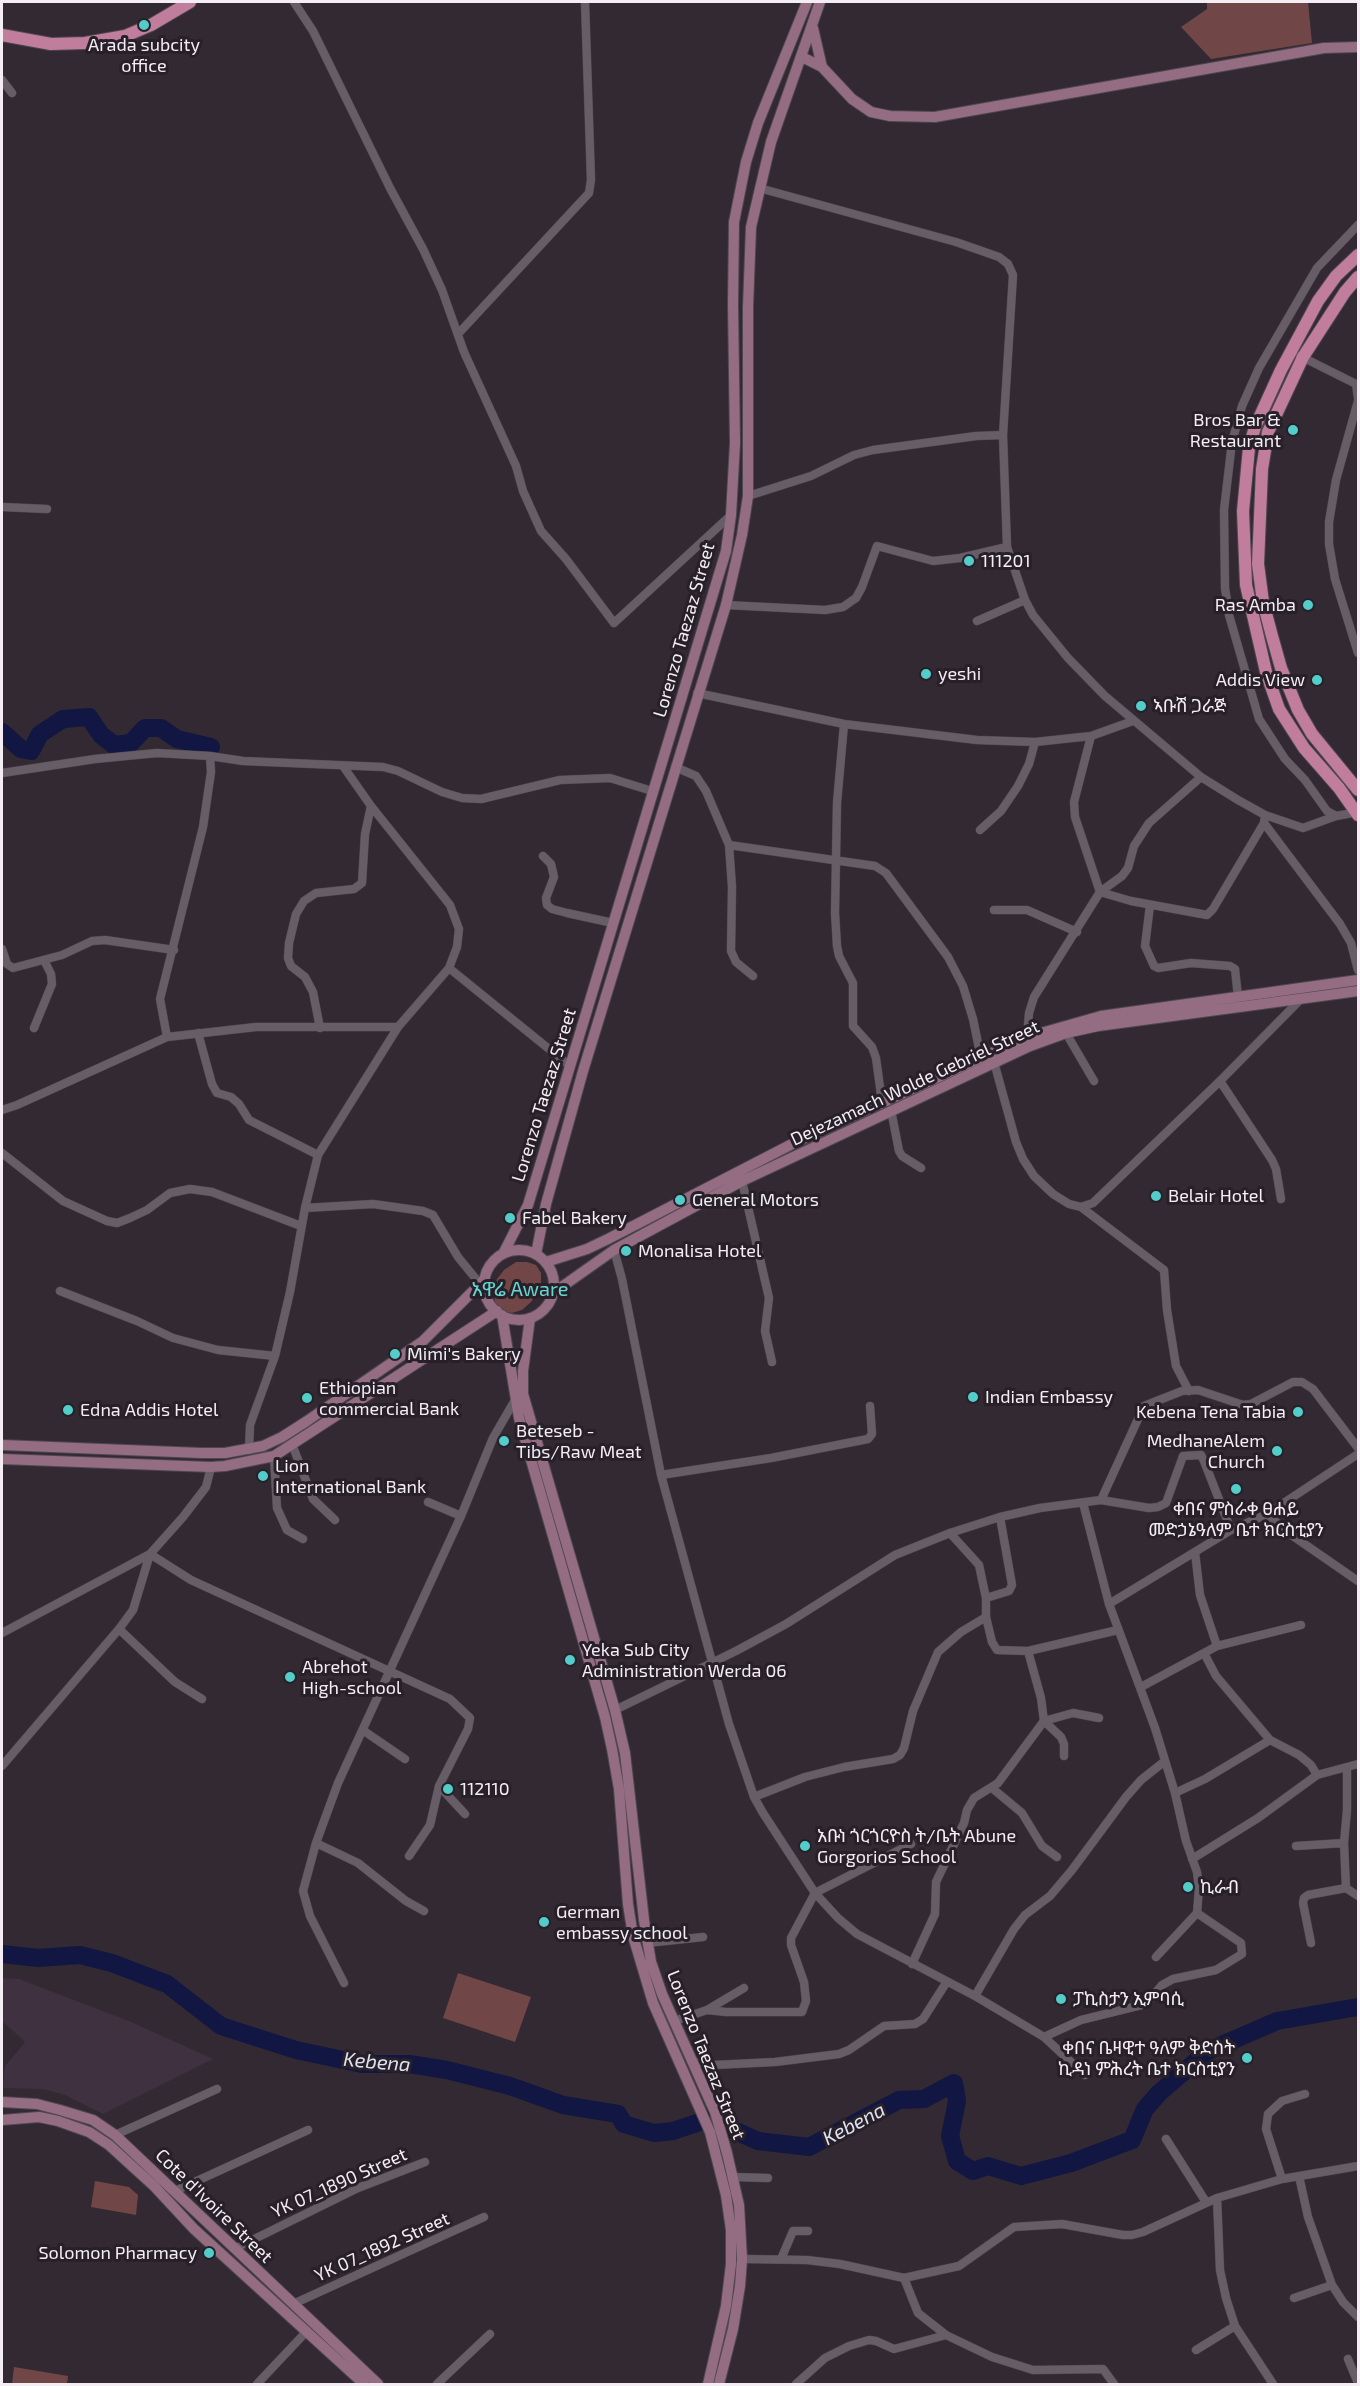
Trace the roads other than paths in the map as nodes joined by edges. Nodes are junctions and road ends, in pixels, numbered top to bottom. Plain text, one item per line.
1 (189, 2) edge
2 (294, 2) edge
3 (585, 2) edge
4 (807, 2) edge
5 (820, 2) edge
6 (813, 28) junction
7 (2, 35) edge
8 (1359, 47) edge
9 (802, 57) junction
10 (822, 67) junction
11 (2, 80) edge
12 (12, 93) dead end
13 (759, 188) junction
14 (1359, 225) edge
15 (1359, 255) edge
16 (1359, 277) edge
17 (458, 334) junction
18 (1297, 354) junction
19 (1359, 399) edge
20 (1002, 435) junction
21 (748, 496) junction
22 (2, 507) edge
23 (47, 509) dead end
24 (731, 515) junction
25 (1007, 547) junction
26 (1025, 600) junction
27 (726, 605) junction
28 (977, 621) dead end
29 (1359, 653) edge
30 (697, 693) junction
31 (1133, 721) junction
32 (844, 724) junction
33 (1091, 736) junction
34 (1035, 742) junction
35 (210, 756) junction
36 (343, 766) junction
37 (675, 767) junction
38 (2, 773) edge
39 (1201, 777) junction
40 (1359, 790) edge
41 (652, 791) junction
42 (371, 806) junction
43 (1358, 813) edge
44 (1336, 816) junction
45 (1265, 819) junction
46 (980, 830) dead end
47 (638, 839) junction
48 (653, 844) junction
49 (729, 845) junction
50 (543, 856) dead end
51 (836, 861) junction
52 (1100, 892) junction
53 (1150, 905) junction
54 (994, 910) dead end
55 (613, 923) junction
56 (1077, 932) junction
57 (2, 949) edge
58 (174, 950) junction
59 (44, 960) junction
60 (449, 968) junction
61 (1359, 970) edge
62 (753, 976) dead end
63 (1359, 980) edge
64 (1359, 991) edge
65 (1238, 996) junction
66 (1300, 1000) junction
67 (398, 1027) junction
68 (34, 1028) dead end
69 (320, 1028) junction
70 (1066, 1033) junction
71 (198, 1034) junction
72 (167, 1037) junction
73 (1028, 1037) junction
74 (981, 1058) junction
75 (994, 1062) junction
76 (570, 1066) junction
77 (1094, 1081) dead end
78 (1220, 1081) junction
79 (882, 1102) junction
80 (2, 1110) edge
81 (891, 1110) junction
82 (2, 1152) edge
83 (318, 1155) junction
84 (921, 1168) dead end
85 (742, 1181) junction
86 (1281, 1199) dead end
87 (1081, 1207) junction
88 (304, 1208) junction
89 (301, 1226) junction
90 (614, 1250) junction
91 (503, 1254) junction
92 (536, 1254) junction
93 (546, 1262) junction
94 (482, 1282) junction
95 (60, 1291) dead end
96 (553, 1293) junction
97 (499, 1313) junction
98 (530, 1318) junction
99 (274, 1356) junction
100 (772, 1362) dead end
101 (1189, 1391) junction
102 (515, 1400) junction
103 (870, 1406) dead end
104 (292, 1444) junction
105 (2, 1445) edge
106 (1359, 1448) edge
107 (249, 1450) junction
108 (1359, 1454) edge
109 (274, 1456) junction
110 (2, 1459) edge
111 (211, 1467) junction
112 (661, 1475) junction
113 (1101, 1500) junction
114 (428, 1502) dead end
115 (1083, 1503) junction
116 (1267, 1514) junction
117 (461, 1516) junction
118 (1000, 1517) junction
119 (335, 1520) dead end
120 (1231, 1530) junction
121 (950, 1533) junction
122 (303, 1539) dead end
123 (1196, 1552) junction
124 (150, 1554) junction
125 (1359, 1581) edge
126 (986, 1598) junction
127 (1109, 1604) junction
128 (986, 1617) junction
129 (1301, 1624) dead end
130 (119, 1629) junction
131 (1118, 1630) junction
132 (2, 1633) edge
133 (1217, 1646) junction
134 (1028, 1651) junction
135 (1204, 1653) junction
136 (712, 1661) junction
137 (604, 1668) junction
138 (390, 1672) junction
139 (592, 1672) junction
140 (1141, 1686) junction
141 (202, 1699) dead end
142 (615, 1710) junction
143 (1099, 1718) dead end
144 (1044, 1721) junction
145 (364, 1731) junction
146 (1270, 1740) junction
147 (1064, 1756) dead end
148 (405, 1759) dead end
149 (1165, 1761) junction
150 (1359, 1764) edge
151 (2, 1766) edge
152 (1347, 1768) junction
153 (1317, 1775) junction
154 (440, 1786) junction
155 (992, 1788) junction
156 (1175, 1793) junction
157 (754, 1797) junction
158 (465, 1814) dead end
159 (316, 1843) junction
160 (1344, 1843) junction
161 (911, 1844) dead end
162 (1296, 1846) dead end
163 (409, 1856) dead end
164 (1057, 1857) dead end
165 (1192, 1859) junction
166 (1346, 1888) junction
167 (815, 1893) junction
168 (1359, 1896) edge
169 (424, 1911) dead end
170 (1197, 1913) junction
171 (704, 1937) dead end
172 (647, 1943) junction
173 (1311, 1943) dead end
174 (1156, 1957) dead end
175 (912, 1964) junction
176 (344, 1983) dead end
177 (946, 1983) junction
178 (744, 1988) dead end
179 (975, 1996) junction
180 (707, 2010) junction
181 (674, 2020) junction
182 (1044, 2037) junction
183 (693, 2062) junction
184 (1085, 2076) dead end
185 (217, 2089) dead end
186 (1305, 2094) dead end
187 (2, 2102) edge
188 (2, 2120) edge
189 (308, 2130) dead end
190 (115, 2135) junction
191 (1166, 2139) dead end
192 (722, 2155) junction
193 (424, 2162) dead end
194 (1359, 2166) edge
195 (1299, 2176) junction
196 (733, 2178) junction
197 (768, 2178) dead end
198 (1282, 2179) junction
199 (175, 2191) junction
200 (1217, 2198) junction
201 (1206, 2202) junction
202 (484, 2217) dead end
203 (198, 2224) junction
204 (808, 2231) dead end
205 (234, 2249) junction
206 (742, 2259) junction
207 (781, 2259) junction
208 (904, 2278) junction
209 (1332, 2285) junction
210 (1294, 2298) dead end
211 (293, 2304) junction
212 (1359, 2317) edge
213 (1235, 2326) junction
214 (307, 2331) junction
215 (490, 2334) dead end
216 (946, 2335) junction
217 (1196, 2350) dead end
218 (1348, 2359) dead end
219 (717, 2377) edge
220 (1359, 2383) edge
221 (257, 2385) edge
222 (364, 2385) edge
223 (378, 2385) edge
224 (437, 2385) edge
225 (708, 2385) edge
226 (796, 2385) edge
227 (1113, 2385) edge
228 (1273, 2385) edge

1 - 7 main road
2 - 17 street
3 - 17 street
4 - 24 main road, Lorenzo Taezaz Street
5 - 6 main road, Lorenzo Taezaz Street
6 - 9 main road, Lorenzo Taezaz Street
6 - 10 main road
8 - 10 main road
9 - 10 main road
9 - 13 main road, Lorenzo Taezaz Street
11 - 12 street
13 - 20 street
13 - 21 main road, Lorenzo Taezaz Street
14 - 44 street
15 - 18 main road
16 - 18 main road
17 - 24 street
18 - 19 street
18 - 40 main road
18 - 43 main road
19 - 29 street
20 - 21 street
20 - 25 street
21 - 27 main road, Lorenzo Taezaz Street
22 - 23 street
24 - 41 main road, Lorenzo Taezaz Street
25 - 26 street
25 - 27 street
26 - 28 street
26 - 31 street
27 - 30 main road, Lorenzo Taezaz Street
30 - 32 street
30 - 37 main road, Lorenzo Taezaz Street
31 - 33 street
31 - 39 street
32 - 34 street
32 - 51 street
33 - 34 street
33 - 52 street
34 - 46 street
35 - 36 street
35 - 38 street
35 - 58 street
36 - 41 street
36 - 42 street
37 - 48 main road, Lorenzo Taezaz Street
37 - 49 street
39 - 45 street
39 - 52 street
41 - 47 main road, Lorenzo Taezaz Street
42 - 60 street
42 - 69 street
43 - 44 street
44 - 45 street
45 - 53 street
45 - 61 street
47 - 48 main road
47 - 55 main road, Lorenzo Taezaz Street
48 - 92 main road, Lorenzo Taezaz Street
49 - 51 street
49 - 62 street
50 - 55 street
51 - 74 street
51 - 79 street
52 - 53 street
52 - 56 street
53 - 65 street
54 - 56 street
55 - 76 main road, Lorenzo Taezaz Street
56 - 73 street
57 - 59 street
58 - 59 street
58 - 72 street
59 - 68 street
60 - 67 street
60 - 76 street
63 - 65 main road, Dejezamach Wolde Gebriel Street
64 - 66 main road, Dejezamach Wolde Gebriel Street
65 - 73 main road, Dejezamach Wolde Gebriel Street
66 - 70 main road, Dejezamach Wolde Gebriel Street
66 - 78 street
67 - 69 street
67 - 83 street
69 - 71 street
70 - 75 main road, Dejezamach Wolde Gebriel Street
70 - 77 street
71 - 72 street
71 - 83 street
72 - 80 street
73 - 74 main road, Dejezamach Wolde Gebriel Street
74 - 79 main road, Dejezamach Wolde Gebriel Street
75 - 81 main road, Dejezamach Wolde Gebriel Street
75 - 87 street
76 - 91 main road, Lorenzo Taezaz Street
78 - 86 street
78 - 87 street
79 - 93 main road, Dejezamach Wolde Gebriel Street
81 - 84 street
81 - 85 main road, Dejezamach Wolde Gebriel Street
82 - 89 street
83 - 88 street
85 - 90 main road, Dejezamach Wolde Gebriel Street
85 - 100 street
87 - 101 street
88 - 89 street
88 - 94 street
89 - 99 street
90 - 96 main road, Dejezamach Wolde Gebriel Street
90 - 112 street
91 - 92 main road
91 - 94 main road
92 - 93 main road
93 - 96 main road
94 - 97 main road
94 - 107 main road
95 - 99 street
96 - 98 main road
97 - 98 main road
97 - 102 main road
97 - 104 main road
98 - 137 main road, Lorenzo Taezaz Street
99 - 107 street
101 - 106 street
101 - 113 street
102 - 117 street
102 - 139 main road
103 - 112 street
104 - 109 main road
104 - 119 street
105 - 107 main road
108 - 116 street
109 - 111 main road
109 - 122 street
110 - 111 main road
111 - 124 street
112 - 136 street
113 - 115 street
113 - 120 street
114 - 117 street
115 - 118 street
115 - 127 street
116 - 120 street
116 - 125 street
117 - 138 street
118 - 121 street
118 - 126 street
120 - 123 street
121 - 126 street
121 - 136 street
123 - 127 street
123 - 133 street
124 - 130 street
124 - 132 street
124 - 138 street
126 - 128 street
127 - 131 street
128 - 134 street
128 - 157 street
129 - 133 street
130 - 141 street
130 - 151 street
131 - 134 street
131 - 140 street
133 - 135 street
134 - 144 street
135 - 140 street
135 - 146 street
136 - 142 street
136 - 157 street
137 - 139 main road
137 - 142 main road, Lorenzo Taezaz Street
138 - 145 street
138 - 154 street
139 - 192 main road
140 - 149 street
142 - 172 main road, Lorenzo Taezaz Street
143 - 144 street
144 - 147 street
144 - 155 street
145 - 148 street
145 - 159 street
146 - 153 street
146 - 156 street
149 - 156 street
149 - 179 street
150 - 152 street
152 - 153 street
152 - 160 street
153 - 165 street
154 - 158 street
154 - 163 street
155 - 164 street
155 - 175 street
156 - 165 street
157 - 167 street
159 - 169 street
159 - 176 street
160 - 162 street
160 - 166 street
161 - 167 street
165 - 170 street
166 - 168 street
166 - 173 street
167 - 175 street
167 - 180 street
170 - 174 street
170 - 182 street
171 - 172 street
172 - 181 main road, Lorenzo Taezaz Street
175 - 177 street
177 - 179 street
177 - 183 street
178 - 180 street
179 - 182 street
180 - 181 street
181 - 183 main road, Lorenzo Taezaz Street
182 - 184 street
183 - 192 main road, Lorenzo Taezaz Street
185 - 190 street
186 - 198 street
187 - 190 main road, Cote d'Ivoire Street
188 - 203 main road, Cote d'Ivoire Street
189 - 199 street
190 - 199 main road, Cote d'Ivoire Street
191 - 201 street
192 - 196 main road, Lorenzo Taezaz Street
192 - 219 main road
193 - 205 street, YK 07_1890 Street
194 - 195 street
195 - 198 street
195 - 209 street
196 - 197 street
196 - 206 main road, Lorenzo Taezaz Street
198 - 200 street
199 - 203 main road, Cote d'Ivoire Street
200 - 201 street
200 - 213 street
201 - 208 street
202 - 211 street, YK 07_1892 Street
203 - 205 main road, Cote d'Ivoire Street
203 - 214 main road, Cote d'Ivoire Street
204 - 207 street
205 - 211 main road, Cote d'Ivoire Street
206 - 207 street
206 - 219 main road, Lorenzo Taezaz Street
207 - 208 street
208 - 216 street
209 - 210 street
209 - 212 street
211 - 223 main road, Cote d'Ivoire Street
213 - 217 street
213 - 228 street
214 - 221 street
214 - 222 main road, Cote d'Ivoire Street
215 - 224 street
216 - 226 street
216 - 227 street
218 - 220 street
219 - 225 main road

